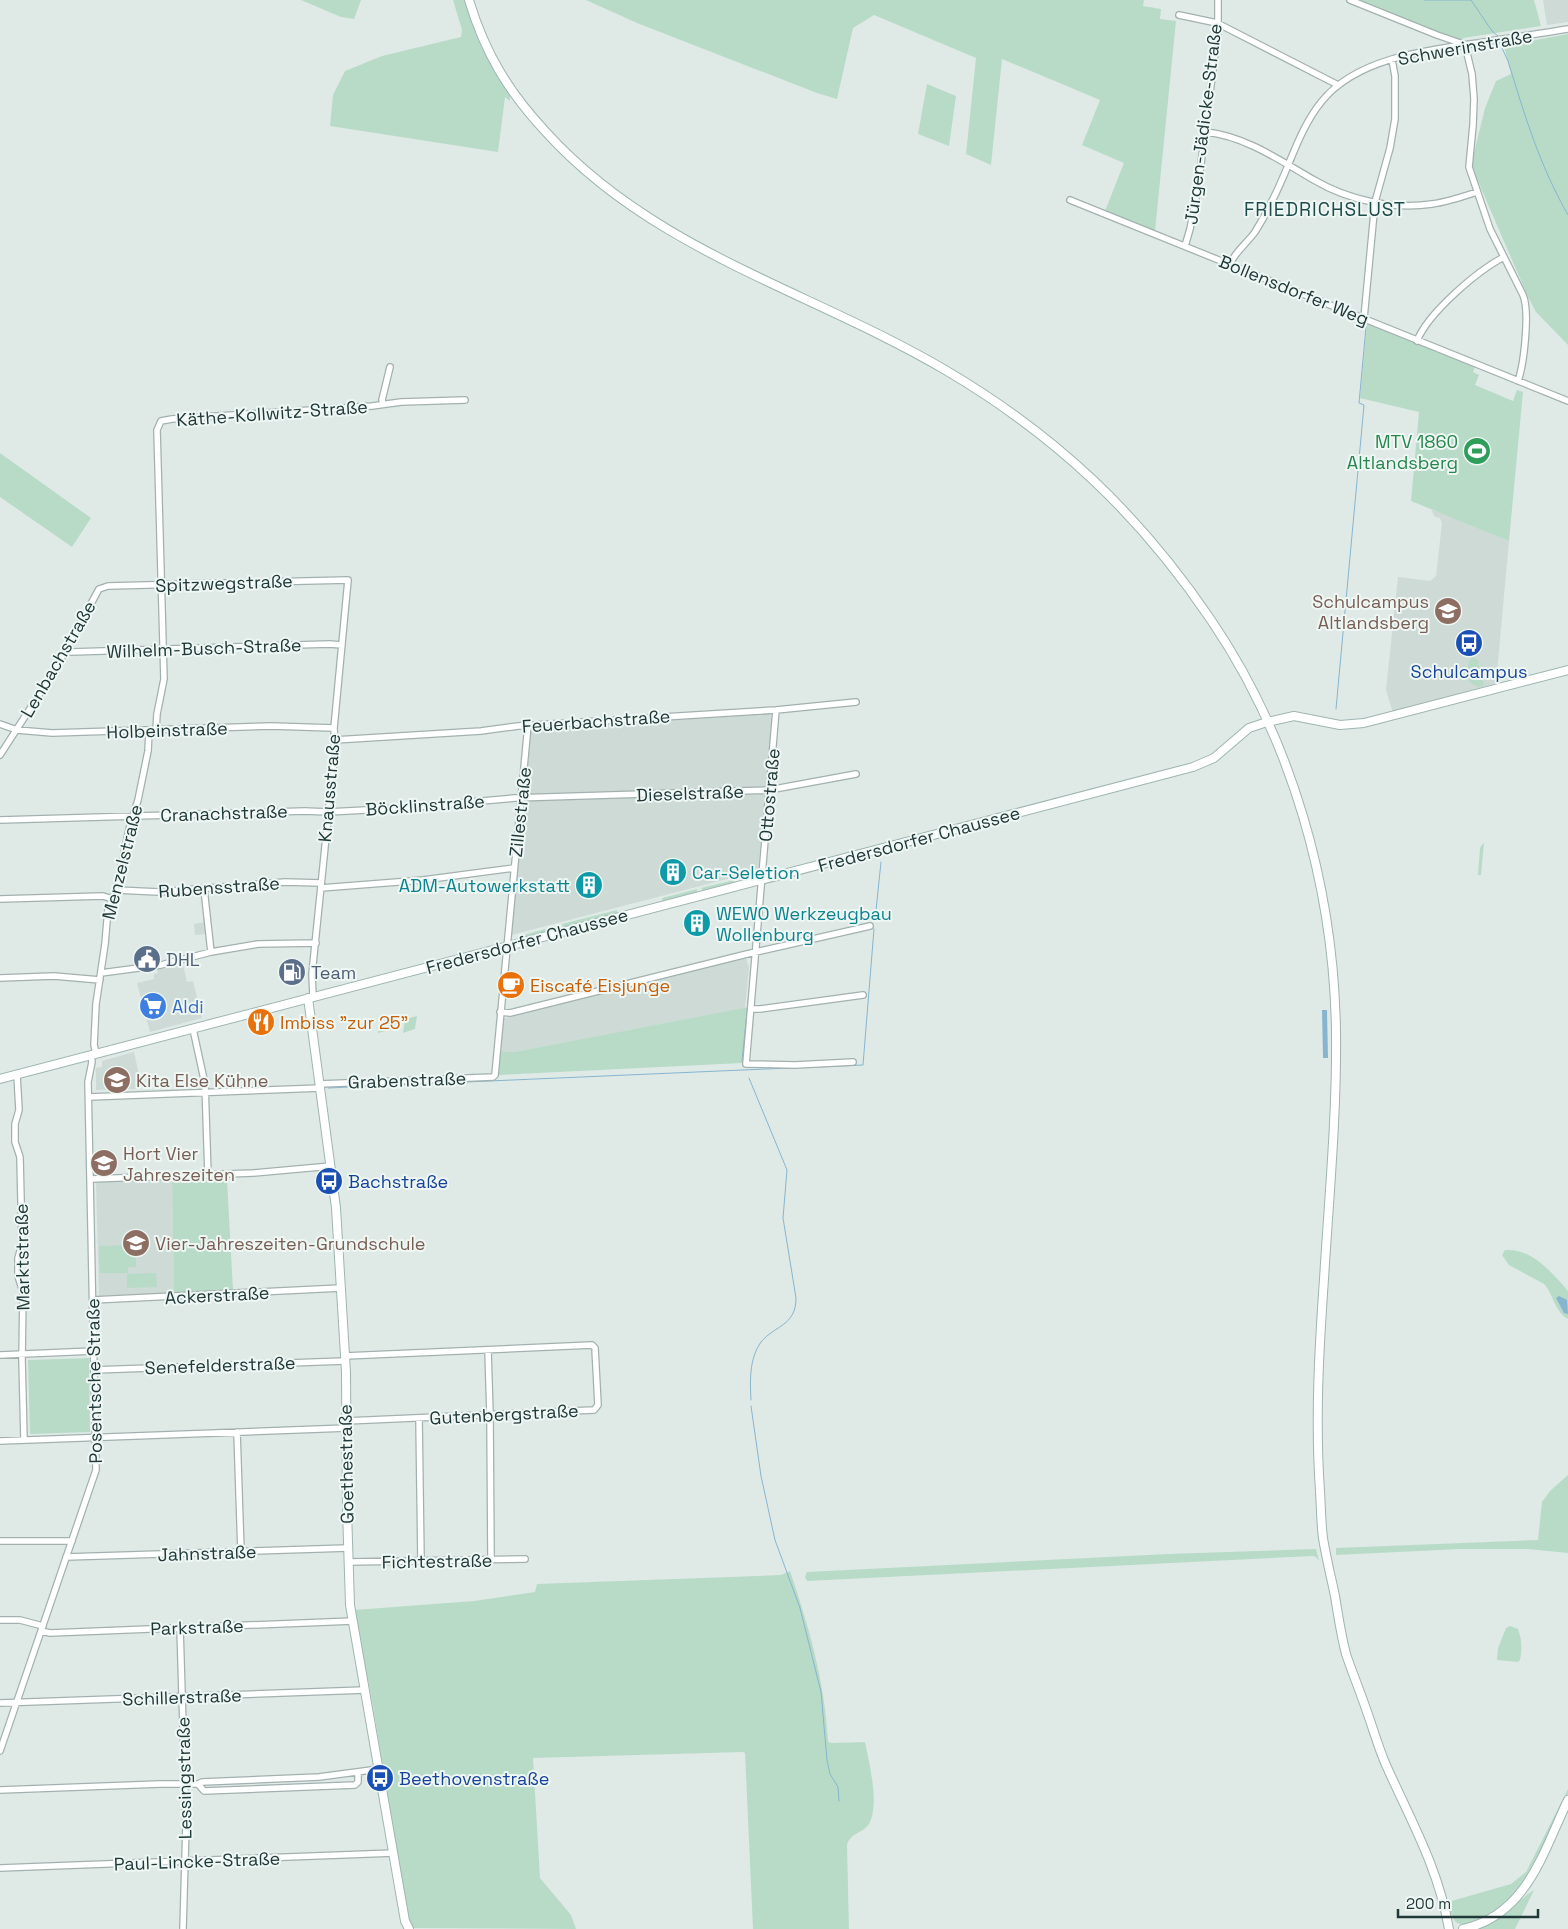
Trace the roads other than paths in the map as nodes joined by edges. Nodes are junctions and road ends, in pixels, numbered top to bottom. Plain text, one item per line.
1 (469, 0) edge
2 (1218, 0) edge
3 (1350, 0) edge
4 (1178, 15) dead end
5 (1217, 23) junction
6 (1568, 29) edge
7 (1465, 44) junction
8 (1392, 60) junction
9 (1338, 85) junction
10 (1206, 132) junction
11 (1288, 164) junction
12 (1477, 192) junction
13 (1070, 200) dead end
14 (1376, 202) junction
15 (1185, 246) junction
16 (1504, 258) junction
17 (1230, 264) junction
18 (1364, 318) junction
19 (1417, 341) junction
20 (390, 367) dead end
21 (1518, 381) junction
22 (465, 400) dead end
23 (1568, 401) edge
24 (382, 404) junction
25 (348, 580) joint
26 (161, 585) junction
27 (99, 589) joint
28 (342, 645) junction
29 (163, 649) junction
30 (66, 650) junction
31 (1568, 670) edge
32 (856, 702) dead end
33 (776, 710) junction
34 (1267, 722) junction
35 (0, 724) edge
36 (528, 725) junction
37 (334, 728) junction
38 (16, 730) junction
39 (149, 730) junction
40 (156, 730) junction
41 (335, 740) junction
42 (0, 755) edge
43 (856, 774) dead end
44 (769, 790) junction
45 (521, 798) junction
46 (328, 812) junction
47 (133, 816) junction
48 (0, 820) edge
49 (514, 868) junction
50 (762, 880) junction
51 (321, 886) junction
52 (204, 889) junction
53 (116, 890) junction
54 (0, 899) edge
55 (112, 899) junction
56 (870, 926) dead end
57 (316, 943) junction
58 (506, 947) junction
59 (211, 952) junction
60 (756, 952) junction
61 (100, 977) junction
62 (0, 978) edge
63 (863, 995) dead end
64 (311, 998) junction
65 (752, 1009) junction
66 (500, 1012) junction
67 (193, 1028) junction
68 (93, 1054) junction
69 (853, 1062) dead end
70 (17, 1075) junction
71 (493, 1077) joint
72 (0, 1079) edge
73 (320, 1086) junction
74 (205, 1092) junction
75 (89, 1097) junction
76 (331, 1166) junction
77 (208, 1175) junction
78 (92, 1179) junction
79 (341, 1288) junction
80 (93, 1300) junction
81 (594, 1346) joint
82 (488, 1350) junction
83 (94, 1351) junction
84 (22, 1355) junction
85 (0, 1356) edge
86 (345, 1358) junction
87 (94, 1370) junction
88 (490, 1415) junction
89 (419, 1418) junction
90 (347, 1425) junction
91 (238, 1432) junction
92 (96, 1438) junction
93 (24, 1440) junction
94 (0, 1441) edge
95 (0, 1541) edge
96 (72, 1541) junction
97 (348, 1548) junction
98 (241, 1552) junction
99 (66, 1557) junction
100 (491, 1559) junction
101 (525, 1559) dead end
102 (421, 1561) junction
103 (348, 1562) junction
104 (0, 1620) edge
105 (353, 1621) junction
106 (42, 1628) junction
107 (180, 1628) junction
108 (365, 1690) junction
109 (183, 1697) junction
110 (17, 1702) junction
111 (0, 1703) edge
112 (0, 1751) edge
113 (379, 1769) junction
114 (358, 1772) junction
115 (185, 1784) junction
116 (198, 1784) junction
117 (0, 1790) edge
118 (1568, 1800) edge
119 (394, 1853) junction
120 (185, 1861) junction
121 (0, 1868) edge
122 (406, 1928) edge
123 (182, 1929) edge
124 (1449, 1929) edge
125 (1463, 1929) edge

1 - 34 main road
2 - 5 street, Jürgen-Jädicke-Straße
3 - 7 street
4 - 5 street
5 - 9 street
5 - 10 street, Jürgen-Jädicke-Straße
6 - 7 street, Schwerinstraße
7 - 8 street, Schwerinstraße
7 - 12 street
8 - 9 street, Schwerinstraße
8 - 14 street
9 - 11 street, Schwerinstraße
10 - 11 street
10 - 15 street, Jürgen-Jädicke-Straße
11 - 14 street
11 - 17 street, Schwerinstraße
12 - 14 street
12 - 16 street
13 - 15 street, Bollensdorfer Weg
14 - 18 street
15 - 17 street, Bollensdorfer Weg
16 - 19 street
16 - 21 street
17 - 18 street, Bollensdorfer Weg
18 - 19 street, Bollensdorfer Weg
19 - 21 street, Bollensdorfer Weg
20 - 24 street, Käthe-Kollwitz-Straße
21 - 23 street, Bollensdorfer Weg
22 - 24 street, Käthe-Kollwitz-Straße
24 - 26 street, Käthe-Kollwitz-Straße
25 - 26 street, Spitzwegstraße
25 - 28 street, Knausstraße
26 - 27 street, Spitzwegstraße
26 - 29 street
27 - 30 street, Lenbachstraße
28 - 29 street, Wilhelm-Busch-Straße
28 - 37 street, Knausstraße
29 - 30 street, Wilhelm-Busch-Straße
29 - 40 street
30 - 38 street, Lenbachstraße
31 - 34 main road, Fredersdorfer Chaussee
32 - 33 street, Feuerbachstraße
33 - 36 street, Feuerbachstraße
33 - 44 street, Ottostraße
34 - 50 main road, Fredersdorfer Chaussee
34 - 124 main road
35 - 38 street, Holbeinstraße
36 - 41 street, Feuerbachstraße
36 - 45 street, Zillestraße
37 - 40 street, Holbeinstraße
37 - 41 street, Knausstraße
38 - 39 street, Holbeinstraße
38 - 42 street, Lenbachstraße
39 - 40 street, Holbeinstraße
39 - 47 street, Menzelstraße
41 - 46 street, Knausstraße
43 - 44 street, Dieselstraße
44 - 45 street, Dieselstraße
44 - 50 street, Ottostraße
45 - 46 street, Böcklinstraße
45 - 49 street, Zillestraße
46 - 47 street, Cranachstraße
46 - 51 street, Knausstraße
47 - 48 street, Cranachstraße
47 - 53 street, Menzelstraße
49 - 51 street, Rubensstraße
49 - 58 street, Zillestraße
50 - 58 main road, Fredersdorfer Chaussee
50 - 60 street, Ottostraße
51 - 52 street, Rubensstraße
51 - 57 street, Knausstraße
52 - 53 street, Rubensstraße
52 - 59 street
53 - 55 street, Menzelstraße
54 - 55 street
55 - 61 street, Menzelstraße
56 - 60 street
57 - 59 street
57 - 64 street, Knausstraße
58 - 64 main road, Fredersdorfer Chaussee
58 - 66 street, Zillestraße
59 - 61 street
60 - 65 street, Ottostraße
60 - 66 street
61 - 62 street
61 - 68 street, Menzelstraße
63 - 65 street
64 - 67 main road, Fredersdorfer Chaussee
64 - 73 main road, Goethestraße
65 - 69 street, Ottostraße
66 - 71 street, Zillestraße
67 - 68 main road, Fredersdorfer Chaussee
67 - 74 street
68 - 70 main road, Fredersdorfer Chaussee
68 - 75 street, Posentsche Straße
70 - 72 main road, Fredersdorfer Chaussee
70 - 84 street, Marktstraße
71 - 73 street, Grabenstraße
73 - 74 street, Grabenstraße
73 - 76 main road, Goethestraße
74 - 75 street, Grabenstraße
74 - 77 street
75 - 78 street, Posentsche Straße
76 - 77 street
76 - 79 main road, Goethestraße
77 - 78 street
78 - 80 street, Posentsche Straße
79 - 80 street, Ackerstraße
79 - 86 main road, Goethestraße
80 - 83 street, Posentsche Straße
81 - 82 street, Senefelderstraße
81 - 88 street, Gutenbergstraße
82 - 86 street, Senefelderstraße
82 - 88 street
83 - 84 street
83 - 87 street, Posentsche Straße
84 - 85 street
84 - 93 street, Marktstraße
86 - 87 street, Senefelderstraße
86 - 90 main road, Goethestraße
87 - 92 street, Posentsche Straße
88 - 89 street, Gutenbergstraße
88 - 100 street
89 - 90 street, Gutenbergstraße
89 - 102 street
90 - 91 street, Gutenbergstraße
90 - 97 main road, Goethestraße
91 - 92 street, Gutenbergstraße
91 - 98 street
92 - 93 street, Gutenbergstraße
92 - 96 street, Posentsche Straße
93 - 94 street, Gutenbergstraße
95 - 96 street
96 - 99 street, Posentsche Straße
97 - 98 street, Jahnstraße
97 - 103 main road, Goethestraße
98 - 99 street, Jahnstraße
99 - 106 street, Posentsche Straße
100 - 101 street, Fichtestraße
100 - 102 street, Fichtestraße
102 - 103 street, Fichtestraße
103 - 105 main road, Goethestraße
104 - 106 street, Parkstraße
105 - 107 street, Parkstraße
105 - 108 main road, Goethestraße
106 - 107 street, Parkstraße
106 - 110 street, Posentsche Straße
107 - 109 street, Lessingstraße
108 - 109 street, Schillerstraße
108 - 113 main road, Goethestraße
109 - 110 street, Schillerstraße
109 - 115 street, Lessingstraße
110 - 111 street, Schillerstraße
110 - 112 street, Posentsche Straße
113 - 114 street
113 - 119 main road, Goethestraße
114 - 116 street
114 - 116 street
115 - 116 street
115 - 117 street
115 - 120 street, Lessingstraße
118 - 125 main road
119 - 120 street, Paul-Lincke-Straße
119 - 122 main road, Goethestraße
120 - 121 street, Paul-Lincke-Straße
120 - 123 street, Lessingstraße

